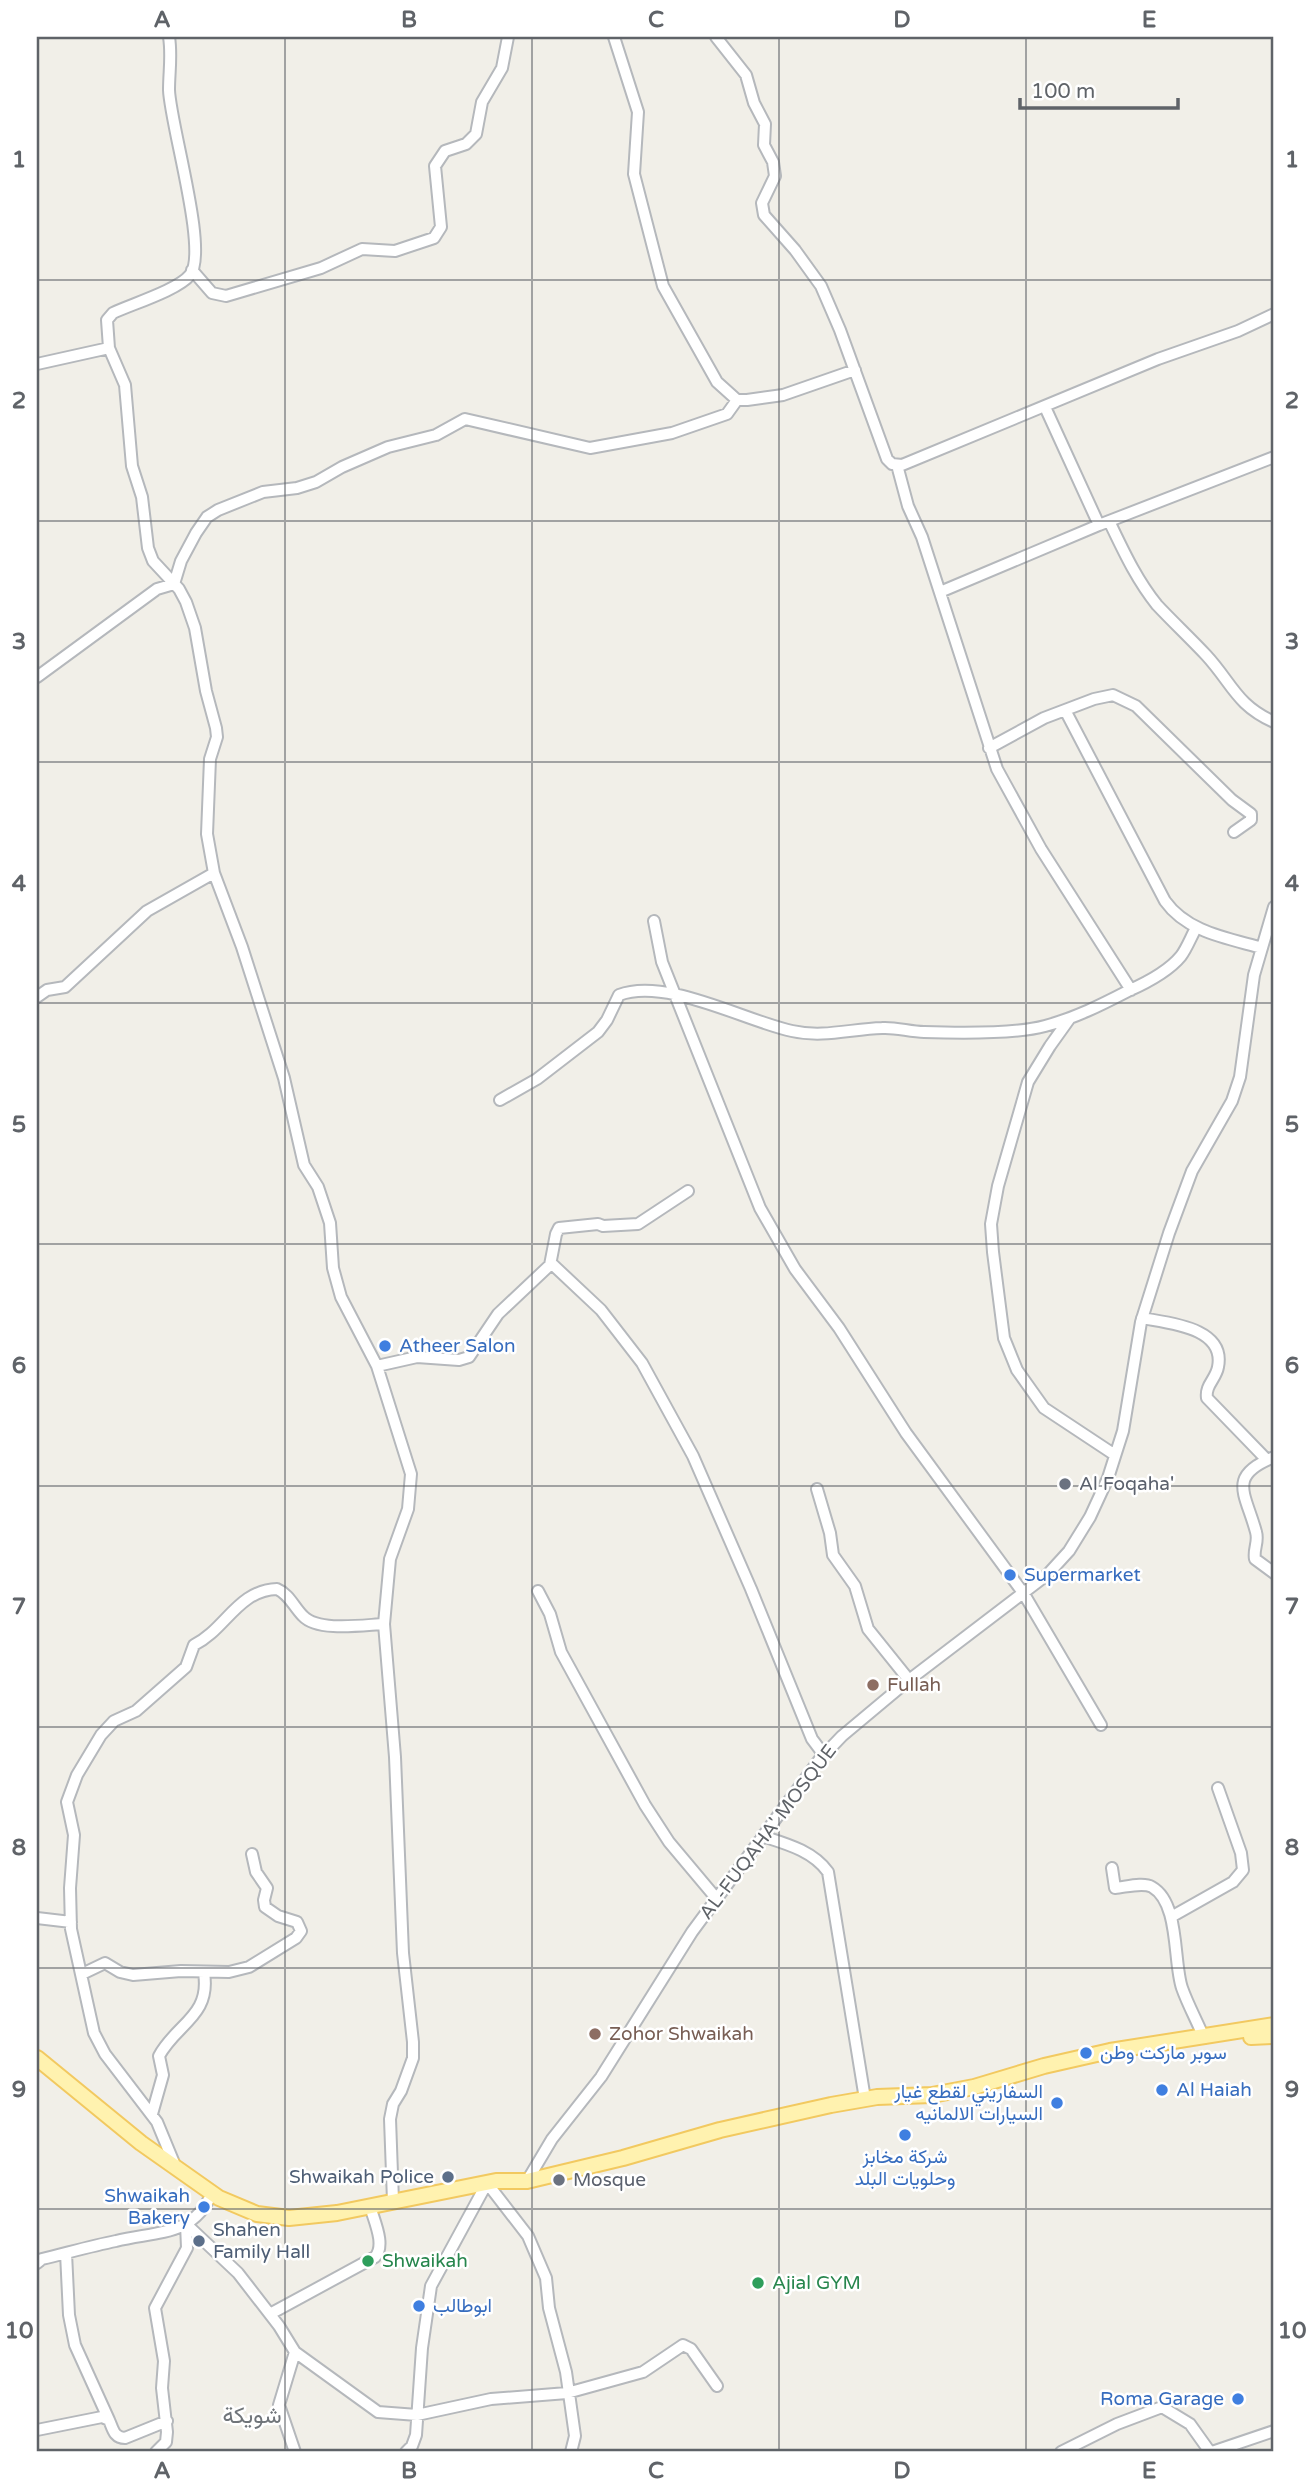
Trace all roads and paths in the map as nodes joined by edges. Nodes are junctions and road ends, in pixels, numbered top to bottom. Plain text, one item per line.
1 (169, 37) edge
2 (508, 37) edge
3 (614, 37) edge
4 (716, 37) edge
5 (192, 270) junction
6 (1274, 314) edge
7 (109, 348) junction
8 (37, 364) edge
9 (855, 370) junction
10 (737, 400) junction
11 (1045, 407) junction
12 (1274, 457) edge
13 (897, 466) junction
14 (1104, 523) junction
15 (174, 584) junction
16 (940, 592) junction
17 (37, 677) edge
18 (1065, 710) junction
19 (1274, 722) edge
20 (989, 748) junction
21 (1234, 832) dead end
22 (214, 873) junction
23 (1274, 907) edge
24 (654, 921) dead end
25 (1272, 925) edge
26 (1196, 928) junction
27 (1262, 948) junction
28 (1131, 990) junction
29 (676, 996) junction
30 (37, 997) edge
31 (1071, 1017) junction
32 (500, 1100) dead end
33 (688, 1191) dead end
34 (551, 1263) junction
35 (1143, 1318) junction
36 (377, 1366) junction
37 (1115, 1455) junction
38 (1270, 1459) edge
39 (817, 1489) dead end
40 (1274, 1573) edge
41 (538, 1591) dead end
42 (1024, 1594) junction
43 (384, 1625) junction
44 (909, 1680) junction
45 (1101, 1725) dead end
46 (824, 1755) junction
47 (1218, 1788) dead end
48 (762, 1836) junction
49 (252, 1854) dead end
50 (1112, 1868) dead end
51 (716, 1898) junction
52 (1171, 1917) junction
53 (37, 1918) edge
54 (71, 1922) junction
55 (204, 1973) junction
56 (82, 1974) junction
57 (1274, 2025) edge
58 (1274, 2036) edge
59 (1204, 2038) junction
60 (37, 2058) edge
61 (865, 2099) junction
62 (152, 2115) junction
63 (176, 2168) junction
64 (527, 2181) junction
65 (487, 2183) junction
66 (212, 2193) junction
67 (393, 2201) junction
68 (370, 2206) junction
69 (186, 2224) junction
70 (66, 2253) junction
71 (37, 2263) edge
72 (270, 2314) junction
73 (295, 2352) junction
74 (717, 2386) dead end
75 (567, 2393) junction
76 (417, 2415) junction
77 (109, 2420) junction
78 (167, 2421) junction
79 (37, 2430) edge
80 (1274, 2431) edge
81 (156, 2452) edge
82 (295, 2452) edge
83 (408, 2452) edge
84 (571, 2452) edge
85 (1061, 2452) edge
86 (1211, 2452) edge

1 - 5 street
2 - 5 street
3 - 10 street
4 - 9 street
5 - 7 street
6 - 11 street
7 - 8 street
7 - 15 street
9 - 10 street
9 - 13 street
10 - 15 street
11 - 13 street
11 - 14 street
12 - 14 street
13 - 16 street
14 - 16 street
14 - 19 street
15 - 17 street
15 - 22 street
16 - 20 street
18 - 20 street
18 - 21 street
18 - 26 street
20 - 28 street
22 - 30 street
22 - 36 street
23 - 25 street, AL-FUQAHA' MOSQUE
24 - 29 street
25 - 27 street, AL-FUQAHA' MOSQUE
26 - 27 street
26 - 28 street
27 - 35 street, AL-FUQAHA' MOSQUE
28 - 31 street
29 - 31 street
29 - 32 street
29 - 42 street
31 - 37 street
33 - 34 street
34 - 36 street
34 - 46 street
35 - 37 street, AL-FUQAHA' MOSQUE
35 - 38 street
36 - 43 street
37 - 42 street, AL-FUQAHA' MOSQUE
38 - 40 street
39 - 44 street
41 - 51 street
42 - 44 street, AL-FUQAHA' MOSQUE
42 - 45 street
43 - 54 street
43 - 67 street
44 - 46 street, AL-FUQAHA' MOSQUE
46 - 48 street, AL-FUQAHA' MOSQUE
47 - 52 street
48 - 51 street, AL-FUQAHA' MOSQUE
48 - 61 street
49 - 55 street
50 - 52 street
51 - 64 street, AL-FUQAHA' MOSQUE
52 - 59 street
53 - 54 street
54 - 56 street
55 - 56 street
55 - 62 street
56 - 62 street
57 - 59 main road
58 - 59 main road
59 - 61 main road
60 - 63 main road
61 - 64 main road
62 - 63 street
63 - 66 main road
64 - 65 main road
65 - 67 main road
65 - 75 street
65 - 76 street
66 - 68 main road
66 - 69 street
67 - 68 main road
68 - 72 street
69 - 70 street
69 - 72 street
69 - 78 street
70 - 71 street
70 - 77 street
72 - 73 street
73 - 76 street
73 - 82 street
74 - 75 street
75 - 76 street
75 - 84 street
76 - 83 street
77 - 78 street
77 - 79 street
78 - 81 street
80 - 86 street
85 - 86 street

